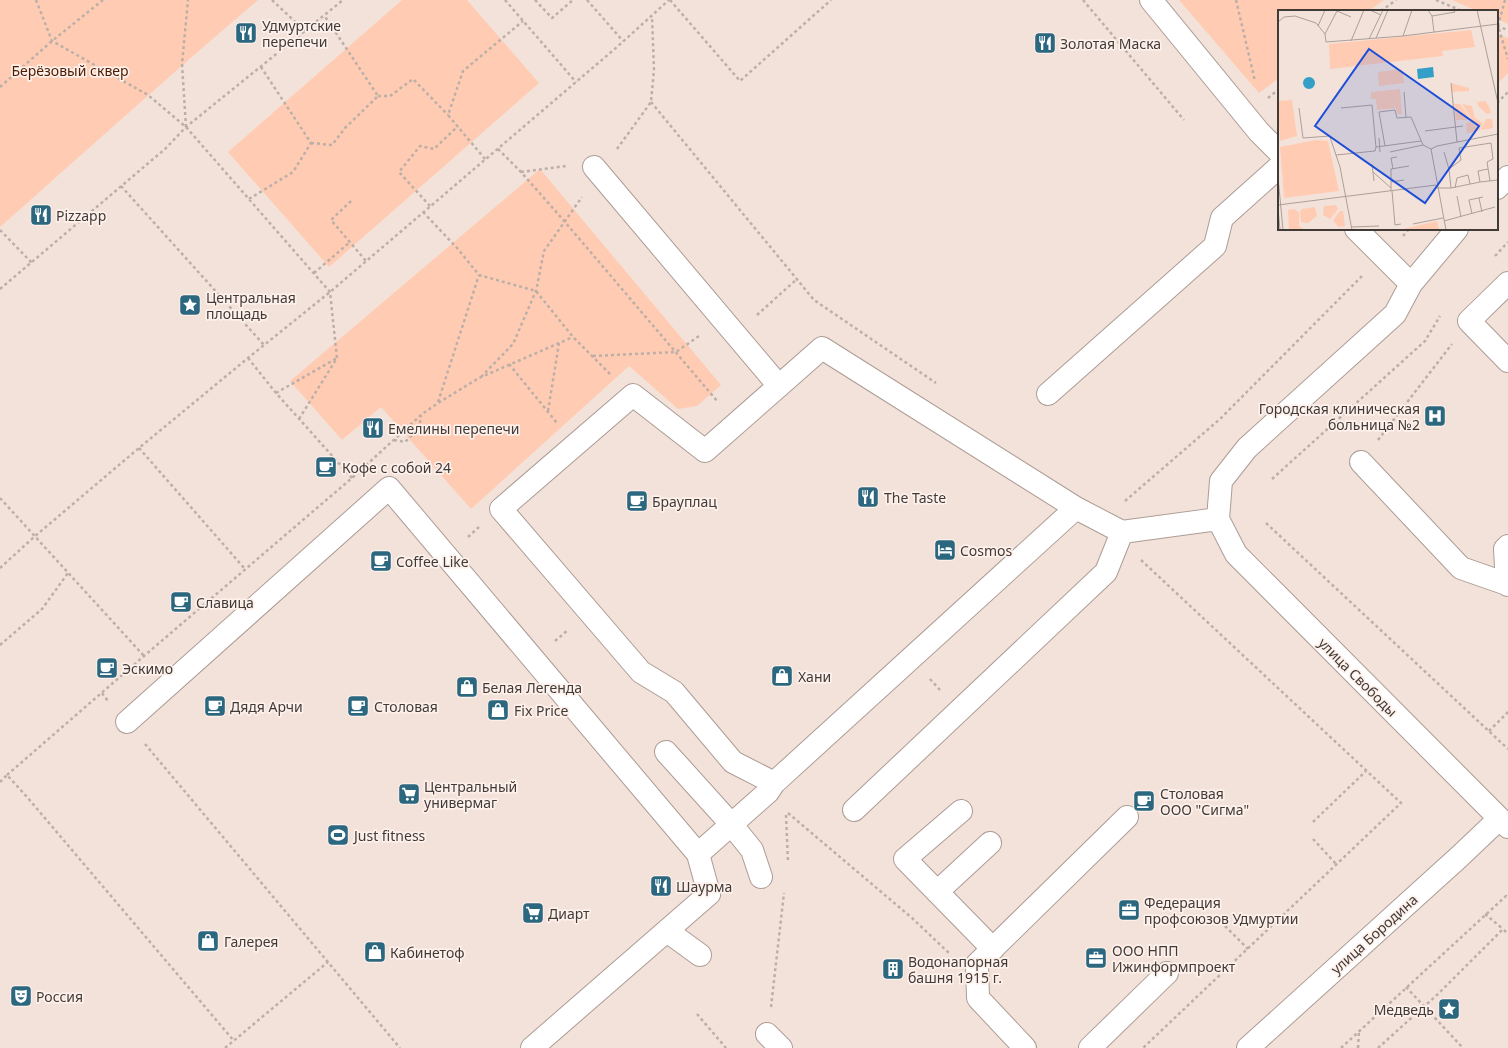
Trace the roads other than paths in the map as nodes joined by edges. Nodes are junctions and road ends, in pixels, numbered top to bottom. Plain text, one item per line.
1 (1151, 0) edge
2 (1278, 151) edge
3 (594, 167) road end
4 (1278, 168) edge
5 (1508, 177) edge
6 (1498, 187) edge
7 (1357, 230) edge
8 (1456, 230) edge
9 (1508, 283) edge
10 (1411, 284) junction
11 (1508, 361) edge
12 (779, 386) junction
13 (1048, 394) dead end
14 (1361, 462) road end
15 (1076, 508) junction
16 (1218, 519) junction
17 (1122, 532) junction
18 (1508, 546) edge
19 (1507, 585) edge
20 (127, 722) road end
21 (666, 752) dead end
22 (774, 783) junction
23 (854, 810) dead end
24 (961, 811) dead end
25 (1127, 817) dead end
26 (1503, 823) edge
27 (731, 824) junction
28 (990, 843) dead end
29 (698, 854) junction
30 (761, 877) dead end
31 (937, 892) junction
32 (667, 931) junction
33 (993, 949) junction
34 (700, 955) dead end
35 (1167, 974) dead end
36 (532, 1048) edge
37 (1025, 1048) edge
38 (1090, 1048) edge
39 (1248, 1048) edge

1 - 2 street
3 - 12 street
4 - 13 street
5 - 6 street
7 - 10 street
8 - 10 street
9 - 11 street
10 - 16 street
12 - 15 street
12 - 22 street
14 - 19 street
15 - 17 street
15 - 22 street
16 - 17 street
16 - 26 street, улица Свободы
17 - 23 street
18 - 19 street
20 - 29 street
21 - 27 street
22 - 27 street
24 - 31 street
25 - 33 street
26 - 39 street, улица Бородина
27 - 29 street
27 - 30 street
28 - 31 street
29 - 32 street
31 - 33 street
32 - 34 street
32 - 36 street
33 - 37 street
35 - 38 street

